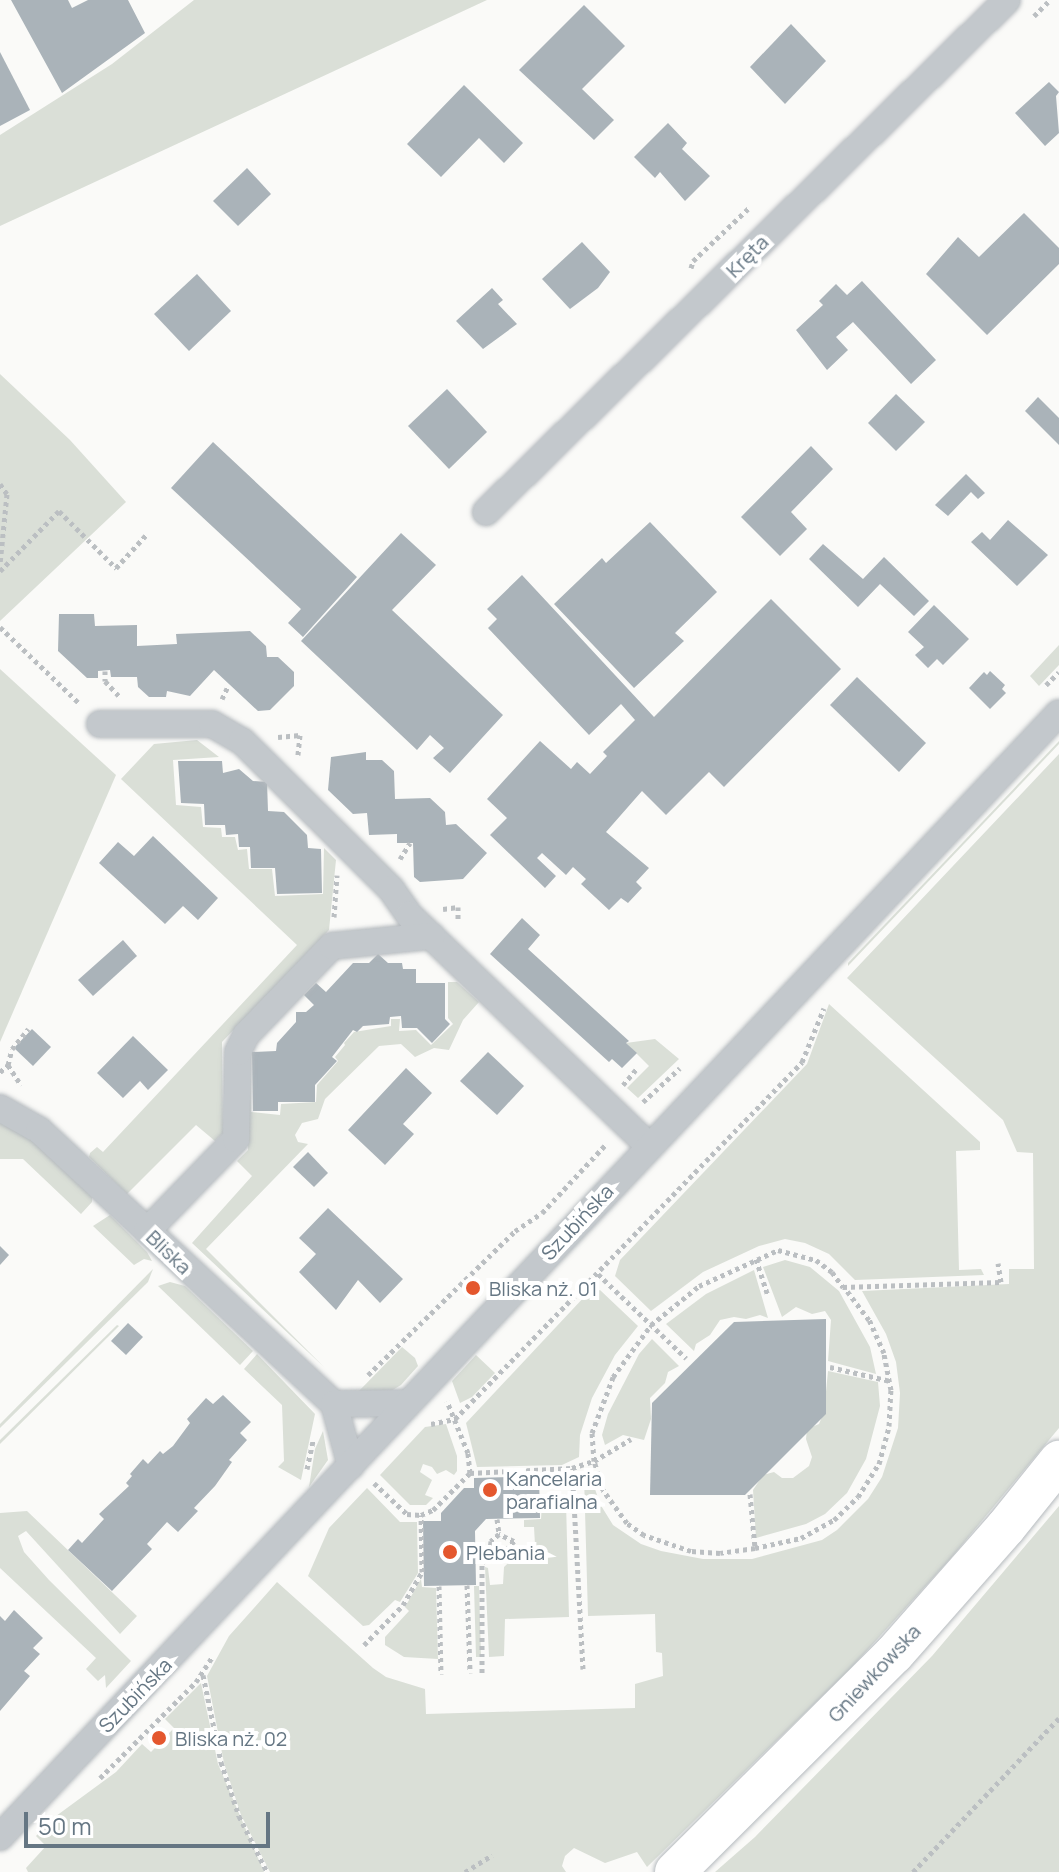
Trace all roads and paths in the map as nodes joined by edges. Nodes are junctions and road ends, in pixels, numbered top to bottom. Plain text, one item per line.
1 (1007, 0) edge
2 (0, 484) edge
3 (486, 512) dead end
4 (146, 535) dead end
5 (0, 564) edge
6 (0, 571) edge
7 (0, 627) edge
8 (1059, 672) edge
9 (1038, 694) dead end
10 (1059, 713) edge
11 (100, 724) joint
12 (340, 837) junction
13 (431, 936) junction
14 (332, 946) junction
15 (28, 1029) dead end
16 (691, 1058) dead end
17 (8, 1065) dead end
18 (0, 1108) edge
19 (625, 1124) junction
20 (649, 1146) junction
21 (147, 1231) junction
22 (756, 1259) junction
23 (998, 1263) dead end
24 (598, 1274) dead end
25 (843, 1287) junction
26 (768, 1296) dead end
27 (651, 1325) junction
28 (686, 1358) dead end
29 (830, 1367) dead end
30 (367, 1376) dead end
31 (890, 1381) junction
32 (334, 1404) junction
33 (437, 1407) dead end
34 (418, 1410) junction
35 (420, 1427) dead end
36 (631, 1439) dead end
37 (594, 1461) junction
38 (1059, 1461) edge
39 (572, 1468) junction
40 (360, 1472) junction
41 (470, 1473) junction
42 (750, 1494) dead end
43 (573, 1496) junction
44 (539, 1498) dead end
45 (421, 1515) junction
46 (497, 1519) dead end
47 (499, 1534) junction
48 (755, 1548) junction
49 (490, 1549) junction
50 (467, 1585) dead end
51 (439, 1586) dead end
52 (364, 1645) dead end
53 (583, 1669) dead end
54 (470, 1673) dead end
55 (482, 1673) dead end
56 (203, 1674) dead end
57 (441, 1674) dead end
58 (1059, 1718) edge
59 (0, 1837) edge
60 (492, 1855) dead end
61 (267, 1872) edge
62 (465, 1872) edge
63 (675, 1872) edge
64 (913, 1872) edge

1 - 3 street, Kręta
2 - 5 path
4 - 6 path
7 - 11 path
8 - 9 path
10 - 20 street, Szubińska
11 - 12 street
12 - 13 street
12 - 14 path
13 - 14 street
13 - 19 street
14 - 21 street
15 - 17 path
16 - 19 path
18 - 21 street, Bliska
19 - 20 street
19 - 30 path
20 - 34 street, Szubińska
21 - 32 street, Bliska
22 - 25 path
22 - 26 path
22 - 27 path
23 - 25 path
24 - 27 path
25 - 31 path
27 - 28 path
27 - 37 path
29 - 31 path
31 - 48 path
32 - 34 street
32 - 40 street
33 - 41 path
34 - 35 path
34 - 40 street, Szubińska
36 - 37 path
37 - 39 path
37 - 48 path
38 - 63 main road, Gniewkowska
39 - 41 path
39 - 43 path
40 - 45 path
40 - 59 street, Szubińska
41 - 45 path
42 - 48 path
43 - 44 path
43 - 53 path
45 - 52 path
46 - 47 path
47 - 49 path
47 - 49 path
49 - 55 path
50 - 54 path
51 - 57 path
56 - 61 path
58 - 64 path
60 - 62 path

